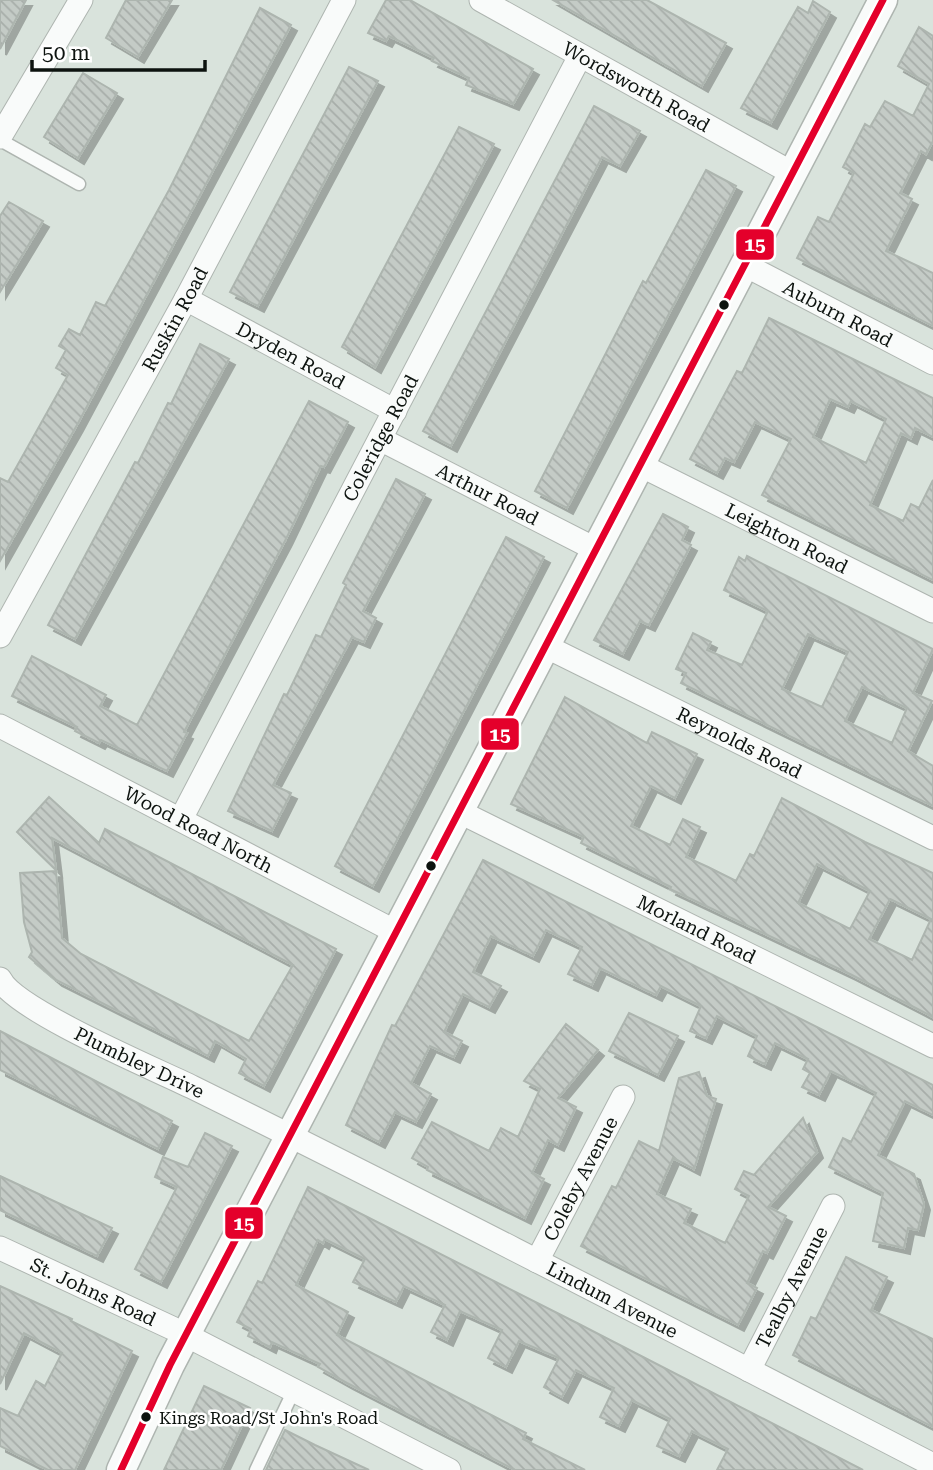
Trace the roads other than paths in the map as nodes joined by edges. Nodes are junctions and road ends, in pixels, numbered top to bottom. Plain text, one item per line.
1 (81, 0) edge
2 (344, 0) edge
3 (481, 0) edge
4 (883, 0) edge
5 (580, 56) junction
6 (0, 139) edge
7 (792, 173) junction
8 (79, 184) dead end
9 (745, 265) junction
10 (186, 299) junction
11 (933, 363) edge
12 (395, 411) junction
13 (380, 439) junction
14 (640, 465) junction
15 (595, 550) junction
16 (933, 611) edge
17 (0, 636) edge
18 (545, 646) junction
19 (0, 726) edge
20 (460, 812) junction
21 (181, 819) junction
22 (933, 838) edge
23 (396, 932) junction
24 (0, 979) edge
25 (933, 1046) edge
26 (623, 1097) dead end
27 (290, 1135) junction
28 (833, 1206) dead end
29 (0, 1248) edge
30 (537, 1261) junction
31 (186, 1335) junction
32 (749, 1370) junction
33 (294, 1390) junction
34 (933, 1465) edge
35 (435, 1467) edge
36 (121, 1470) edge
37 (256, 1470) edge

1 - 6 street
2 - 10 street, Ruskin Road
3 - 5 street, Wordsworth Road
4 - 7 street
5 - 7 street, Wordsworth Road
5 - 12 street, Coleridge Road
6 - 8 lane
7 - 9 street
9 - 11 street, Auburn Road
9 - 14 street
10 - 12 street, Dryden Road
10 - 17 street, Ruskin Road
12 - 13 street, Coleridge Road
13 - 15 street, Arthur Road
13 - 21 street, Coleridge Road
14 - 15 street
14 - 16 street, Leighton Road
15 - 18 street
18 - 20 street
18 - 22 street, Reynolds Road
19 - 21 street, Wood Road North
20 - 23 street
20 - 25 street, Morland Road
21 - 23 street, Wood Road North
23 - 27 street
24 - 27 street, Plumbley Drive
26 - 30 street, Coleby Avenue
27 - 30 street, Lindum Avenue
27 - 31 street
28 - 32 street, Tealby Avenue
29 - 31 street, St. Johns Road
30 - 32 street, Lindum Avenue
31 - 33 street, St. Johns Road
31 - 36 street
32 - 34 street, Lindum Avenue
33 - 35 street, St. Johns Road
33 - 37 lane

